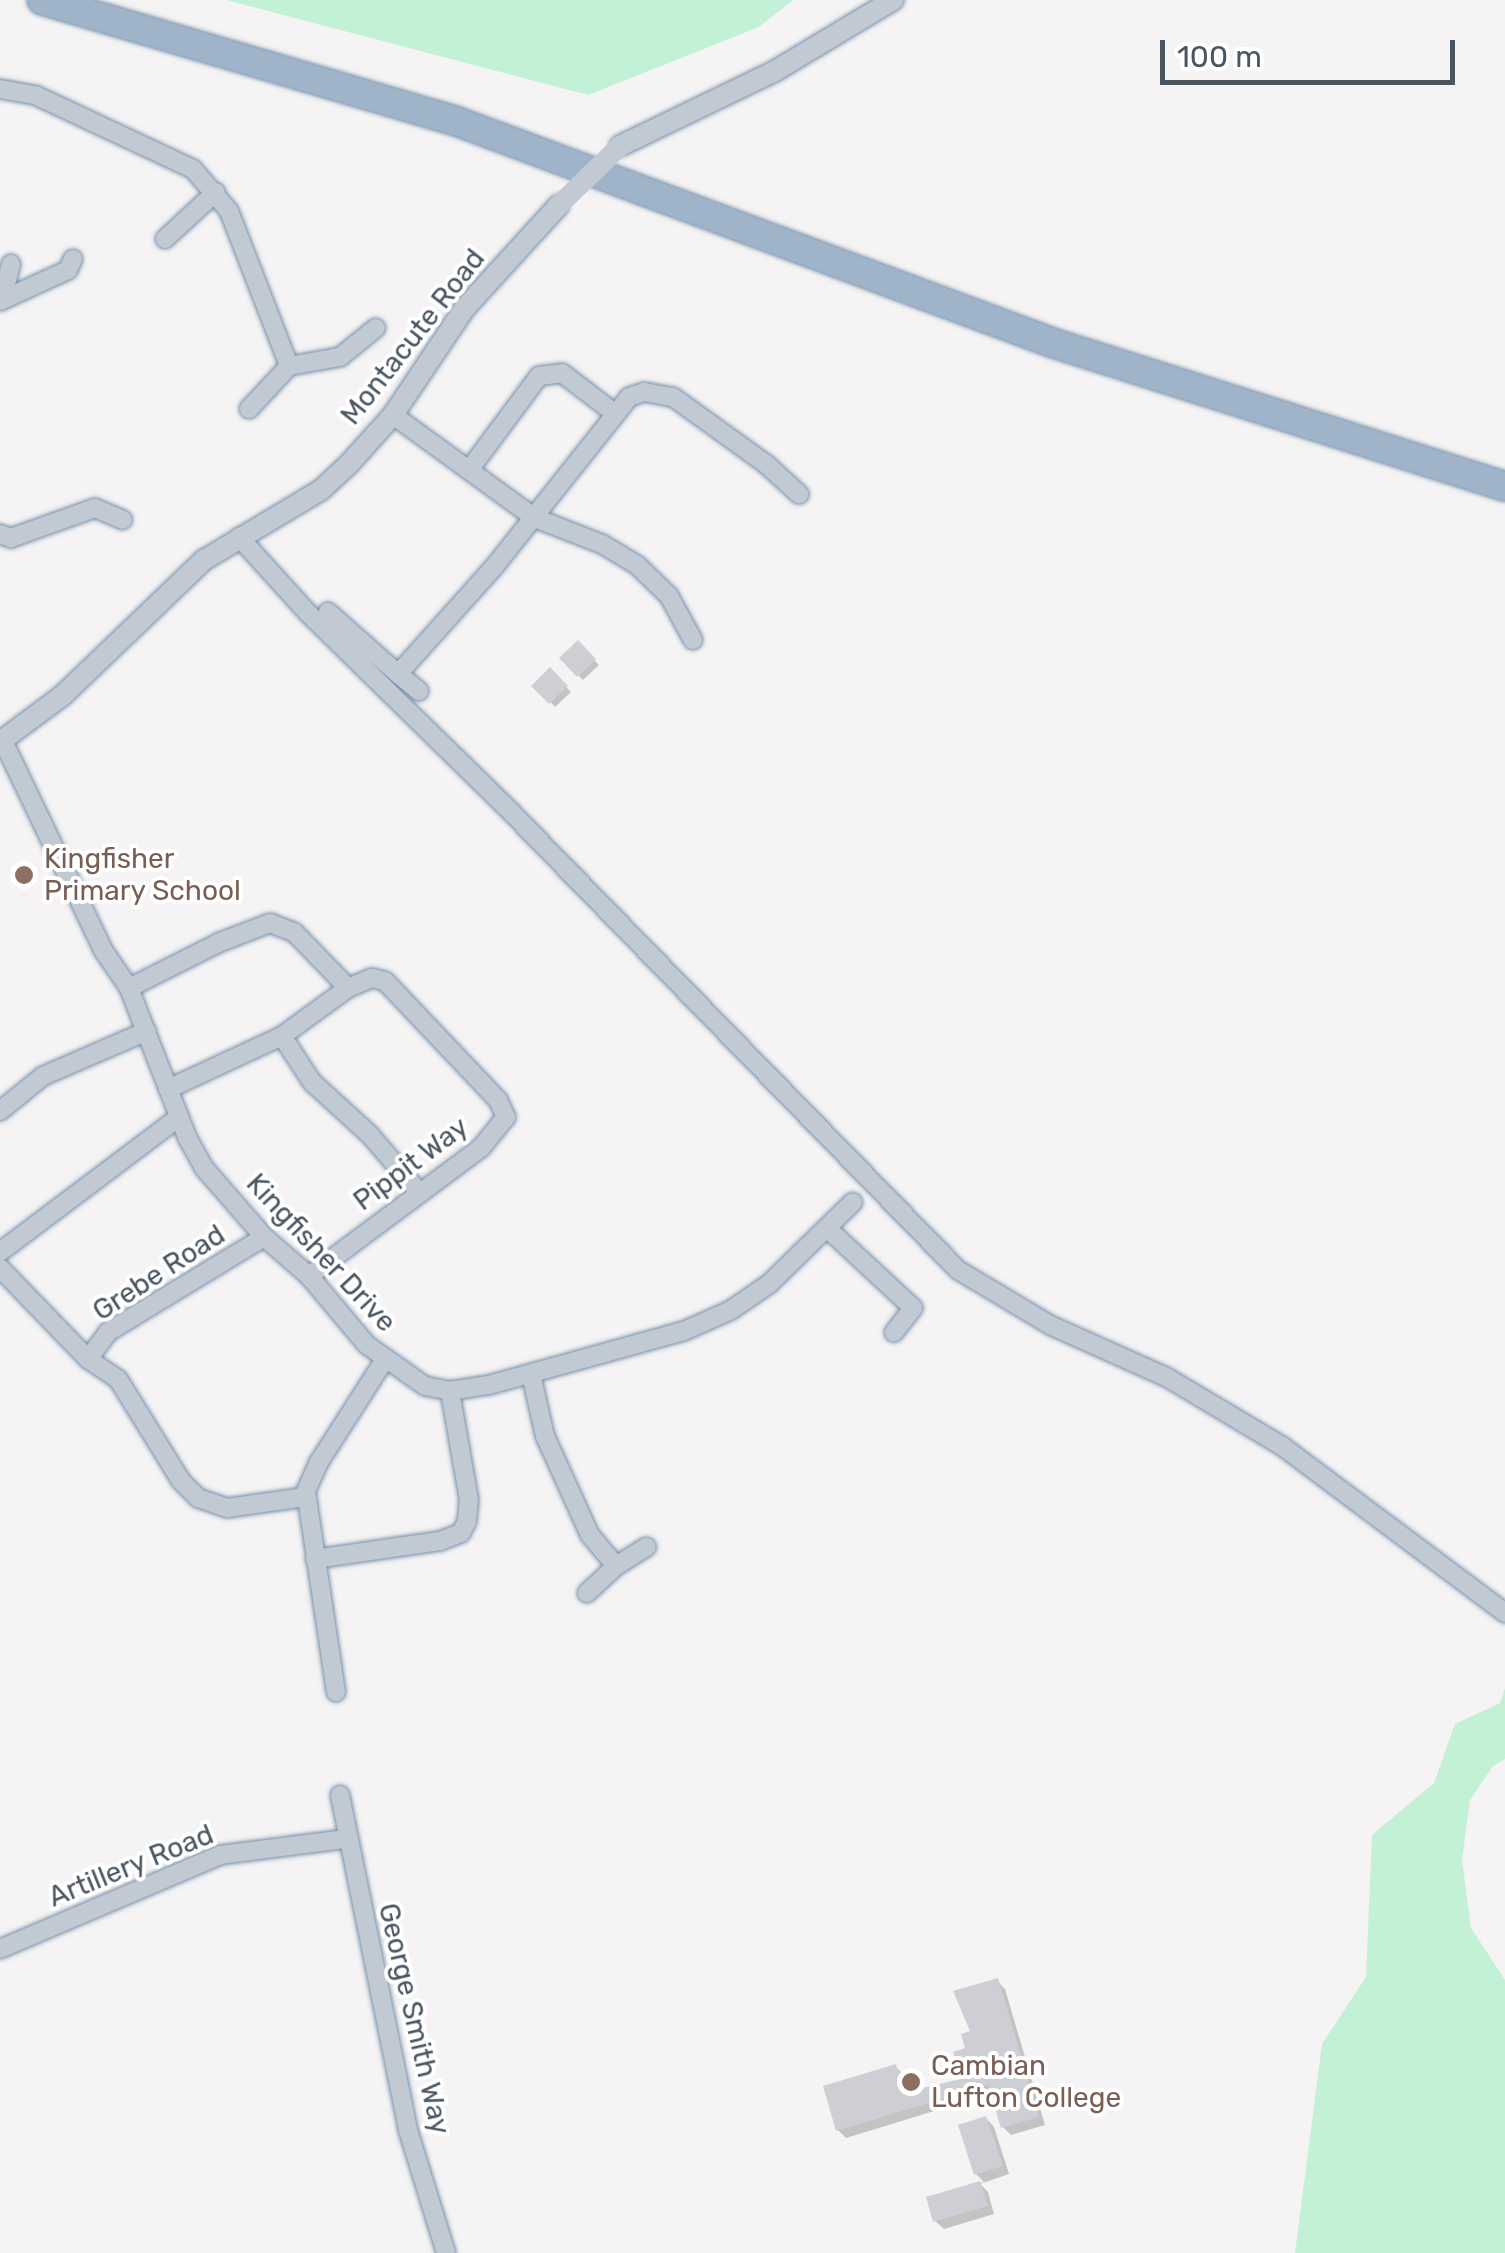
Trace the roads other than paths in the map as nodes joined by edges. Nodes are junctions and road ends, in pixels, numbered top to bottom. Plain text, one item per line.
1 (42, 0) edge
2 (894, 0) edge
3 (0, 89) edge
4 (216, 192) junction
5 (165, 239) dead end
6 (72, 260) dead end
7 (11, 264) dead end
8 (1, 300) edge
9 (376, 328) dead end
10 (289, 366) junction
11 (249, 410) dead end
12 (613, 412) junction
13 (392, 414) junction
14 (470, 470) junction
15 (1505, 486) edge
16 (799, 494) dead end
17 (535, 518) junction
18 (123, 520) dead end
19 (0, 534) edge
20 (239, 537) junction
21 (328, 612) dead end
22 (693, 640) dead end
23 (398, 674) junction
24 (420, 691) dead end
25 (2, 742) edge
26 (129, 988) junction
27 (348, 988) junction
28 (146, 1031) junction
29 (282, 1036) junction
30 (168, 1089) junction
31 (0, 1110) edge
32 (179, 1117) junction
33 (419, 1192) junction
34 (853, 1202) dead end
35 (828, 1228) junction
36 (264, 1237) junction
37 (0, 1252) edge
38 (0, 1268) edge
39 (308, 1276) junction
40 (894, 1332) dead end
41 (88, 1359) junction
42 (385, 1359) junction
43 (530, 1374) junction
44 (450, 1390) junction
45 (305, 1497) junction
46 (647, 1547) dead end
47 (315, 1559) junction
48 (616, 1566) junction
49 (587, 1593) dead end
50 (1505, 1613) edge
51 (336, 1692) dead end
52 (340, 1795) dead end
53 (346, 1840) junction
54 (0, 1948) edge
55 (446, 2253) edge

1 - 15 highway
2 - 13 street, Montacute Road, bridge
3 - 4 street
4 - 5 street
4 - 10 street
6 - 8 street
7 - 8 street
9 - 10 street
10 - 11 street
12 - 14 street
12 - 16 street
12 - 17 street
13 - 14 street
13 - 20 street, Montacute Road
14 - 17 street
17 - 22 street
17 - 23 street
18 - 19 street
20 - 25 street, Montacute Road
20 - 50 street
21 - 23 street
23 - 24 street
25 - 26 street, Kingfisher Drive
26 - 27 street
26 - 28 street, Kingfisher Drive
27 - 29 street
27 - 33 street, Pippit Way
28 - 30 street, Kingfisher Drive
28 - 31 street
29 - 30 street
29 - 33 street
30 - 32 street, Kingfisher Drive
32 - 36 street, Kingfisher Drive
32 - 37 street
33 - 39 street, Pippit Way
34 - 35 street
35 - 40 street
35 - 43 street
36 - 39 street, Kingfisher Drive
36 - 41 street, Grebe Road
38 - 41 street, Grebe Road
39 - 42 street, Kingfisher Drive
41 - 45 street, Grebe Road
42 - 44 street, Kingfisher Drive
42 - 45 street
43 - 44 street
43 - 48 street
44 - 47 street
45 - 47 street
46 - 48 street
47 - 51 street
48 - 49 street
52 - 53 street, George Smith Way
53 - 54 street, Artillery Road
53 - 55 street, George Smith Way

